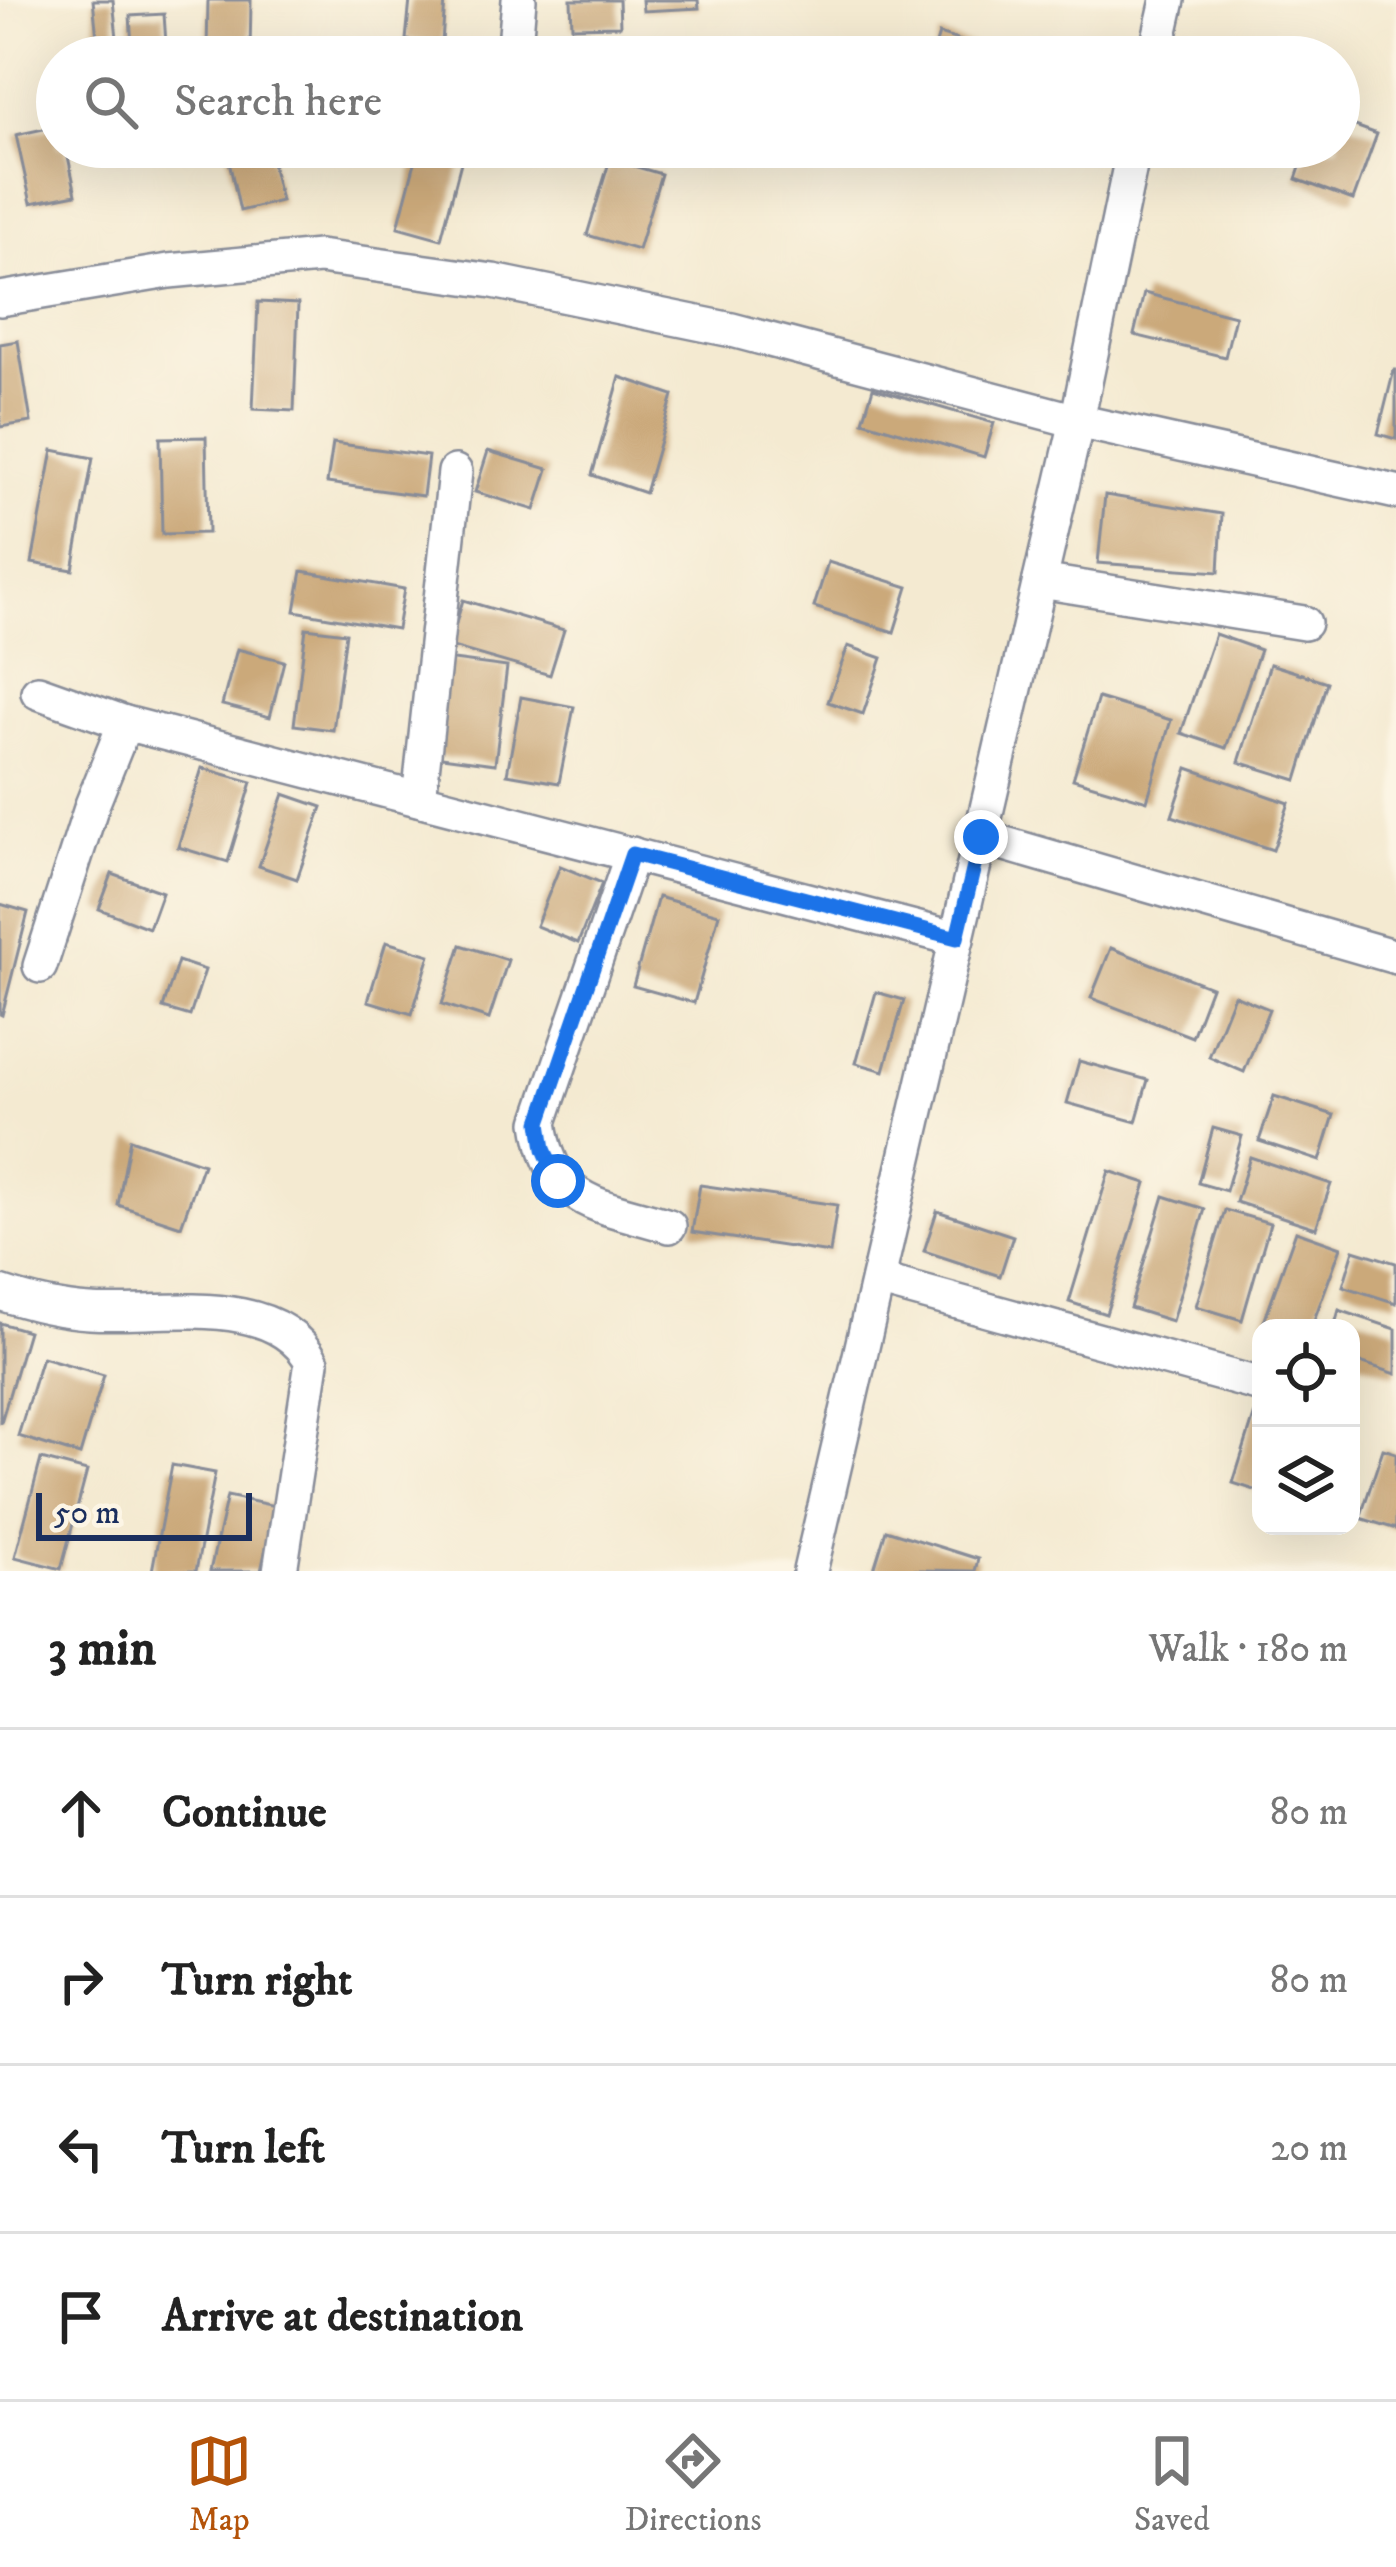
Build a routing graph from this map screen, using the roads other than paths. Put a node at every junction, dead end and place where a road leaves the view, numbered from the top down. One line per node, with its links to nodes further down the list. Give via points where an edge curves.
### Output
1 (519, 0): 3 (street)
2 (1168, 0): 4 (street)
3 (516, 36)
4 (1160, 36)
5 (1130, 168): 7 (street)
6 (0, 299): 7 (street, via 320,257 493,281 732,330)
7 (1077, 421): 9 (street); 10 (street)
8 (455, 472): 14 (street)
9 (1396, 492)
10 (1040, 581): 11 (street); 15 (street)
11 (1304, 623)
12 (38, 692): 13 (street)
13 (125, 723): 14 (street); 19 (street)
14 (419, 799): 16 (street)
15 (981, 837): 17 (street); 18 (street)
16 (632, 854): 17 (street); 20 (street, via 540,1122 558,1181 581,1198)
17 (957, 938): 21 (street)
18 (1396, 957)
19 (40, 966)
20 (669, 1226)
21 (878, 1280): 23 (street); 25 (street)
22 (0, 1293): 24 (street, via 96,1313 187,1309 257,1321 301,1340 312,1362)
23 (1252, 1383)
24 (280, 1571)
25 (810, 1571)

